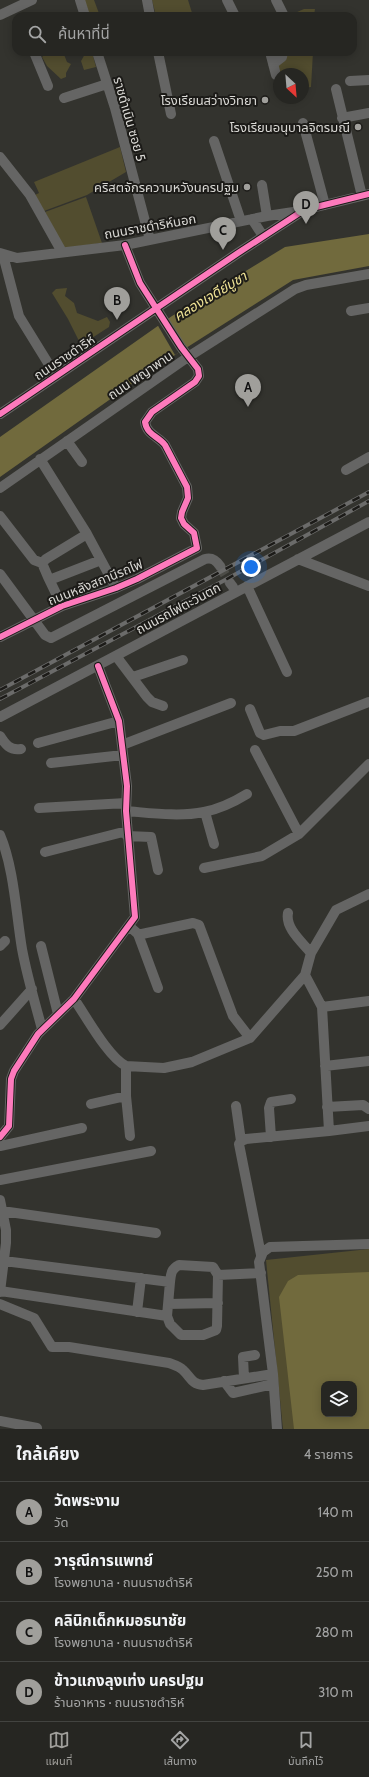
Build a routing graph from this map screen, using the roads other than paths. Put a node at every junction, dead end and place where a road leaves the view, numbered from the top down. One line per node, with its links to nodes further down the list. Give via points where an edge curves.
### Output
1 (32, 0): 6 (street)
2 (80, 0): 7 (street)
3 (147, 0): 8 (street)
4 (228, 0): 9 (street)
5 (276, 0): 10 (street)
6 (17, 12)
7 (84, 12)
8 (149, 12)
9 (233, 12)
10 (280, 12)
11 (12, 13): 12 (street)
12 (0, 15)
13 (36, 56): 23 (street)
14 (98, 56): 22 (street, ราชดำเนิน ซอย 5)
15 (159, 56): 27 (street)
16 (271, 56): 18 (street)
17 (282, 56): 18 (street)
18 (273, 64): 19 (street)
19 (274, 68)
20 (369, 80): 21 (street)
21 (350, 81)
22 (107, 84): 25 (street); 40 (street, ราชดำเนิน ซอย 5)
23 (48, 86)
24 (336, 89): 28 (street)
25 (64, 98)
26 (369, 113): 28 (street)
27 (170, 114)
28 (342, 118): 33 (street)
29 (303, 123): 34 (street)
30 (214, 141): 38 (street)
31 (0, 157): 42 (street, via 30,195)
32 (262, 185): 36 (street)
33 (365, 195): 34 (street, ถนนราชดำริห์)
34 (325, 205): 35 (street, ถนนราชดำริห์)
35 (304, 210): 36 (street, ถนนราชดำริห์นอก); 39 (street, ถนนราชดำริห์)
36 (267, 216): 37 (street, ถนนราชดำริห์นอก)
37 (252, 219): 38 (street, ถนนราชดำริห์นอก); 39 (street)
38 (241, 221): 40 (street, ถนนราชดำริห์นอก)
39 (263, 236): 45 (street, ถนนราชดำริห์)
40 (150, 240): 41 (street, ถนนราชดำริห์นอก)
41 (125, 245): 42 (street, ถนนราชดำริห์นอก); 45 (street, via 140,282)
42 (62, 252): 43 (street, ถนนราชดำริห์นอก, via 17,258)
43 (1, 254): 49 (street, via 19,316)
44 (369, 274): 48 (street, ถนน พญาพาน, via 295,289)
45 (156, 308): 48 (street); 49 (street, ถนนราชดำริห์)
46 (369, 308): 47 (street)
47 (351, 311)
48 (188, 357): 51 (street, ถนน พญาพาน); 69 (street, ถนนหลังสถานีรถไฟ, via 198,369 199,376 195,382 152,412 145,422 148,432 165,445 187,487 188,498 181,518 194,534 197,548)
49 (56, 376): 50 (street, ถนนราชดำริห์)
50 (0, 414)
51 (67, 441): 53 (street, ถนน พญาพาน); 54 (street)
52 (369, 458): 55 (street)
53 (40, 459): 56 (street, ถนน พญาพาน); 60 (street)
54 (82, 462)
55 (346, 470)
56 (0, 488)
57 (369, 515): 82 (street, via 232,585)
58 (0, 516): 63 (street, via 34,560)
59 (369, 522): 61 (street, ถนนรถไฟตะวันตก)
60 (87, 534): 62 (street); 63 (street)
61 (298, 559): 67 (street, ถนนรถไฟตะวันตก); 68 (street)
62 (101, 560): 66 (street, via 52,579); 69 (street)
63 (42, 563): 66 (street)
64 (220, 566): 71 (street, via 214,559 205,559 56,637 45,635)
65 (1, 578): 71 (street)
66 (48, 578): 70 (street)
67 (247, 586): 73 (street, ถนนรถไฟตะวันตก); 76 (street)
68 (369, 586)
69 (116, 588): 70 (street, ถนนหลังสถานีรถไฟ)
70 (62, 606): 71 (street, ถนนหลังสถานีรถไฟ)
71 (34, 619): 72 (street, ถนนหลังสถานีรถไฟ)
72 (0, 637)
73 (116, 656): 75 (street, ถนนรถไฟตะวันตก); 77 (street)
74 (183, 660): 77 (street)
75 (98, 666): 83 (street, ถนนรถไฟตะวันตก); 84 (street)
76 (288, 672)
77 (133, 677): 80 (street, via 146,697)
78 (231, 702): 88 (street)
79 (369, 702): 81 (street, via 294,730 264,735 260,733)
80 (163, 706)
81 (250, 709)
82 (0, 710)
83 (0, 717)
84 (118, 721): 86 (street); 88 (street)
85 (0, 736): 87 (street, via 9,747)
86 (38, 743)
87 (21, 749)
88 (122, 750): 90 (street); 93 (street, via 127,786)
89 (255, 750): 97 (street)
90 (52, 763)
91 (369, 764): 97 (street)
92 (247, 794): 95 (street)
93 (126, 807): 94 (street); 95 (street, via 189,814); 96 (street)
94 (39, 808)
95 (205, 812): 99 (street)
96 (127, 834): 100 (street); 102 (street, via 151,837); 105 (street, via 136,914)
97 (299, 834): 101 (street, via 262,856)
98 (0, 835): 111 (street, via 9,863 22,951)
99 (214, 844)
100 (44, 852)
101 (204, 868)
102 (158, 870)
103 (369, 894): 108 (street, via 336,910)
104 (288, 913): 108 (street, via 288,923)
105 (129, 926): 106 (street); 112 (street)
106 (138, 934): 110 (street); 118 (street, via 193,923 199,925 232,1013)
107 (41, 946): 115 (street)
108 (311, 953): 109 (street)
109 (305, 975): 114 (street); 118 (street)
110 (158, 988)
111 (32, 989): 116 (street); 117 (street)
112 (74, 998): 115 (street); 120 (street, via 111,1053)
113 (369, 1001): 114 (street)
114 (322, 1007): 121 (street)
115 (58, 1014): 117 (street)
116 (0, 1024)
117 (42, 1029): 132 (street, via 14,1071 11,1079 9,1126)
118 (250, 1038): 120 (street, via 192,1062 164,1068)
119 (369, 1061): 121 (street)
120 (126, 1066): 122 (street)
121 (325, 1066): 126 (street)
122 (126, 1096): 124 (street); 131 (street)
123 (291, 1099): 133 (street, via 271,1102)
124 (91, 1104)
125 (236, 1106): 134 (street)
126 (327, 1107): 127 (street, via 363,1105); 130 (street)
127 (369, 1109)
128 (369, 1126): 130 (street)
129 (82, 1128): 135 (street)
130 (329, 1130): 133 (street)
131 (130, 1136)
132 (0, 1137)
133 (271, 1137): 134 (street)
134 (241, 1141): 143 (street, via 241,1157)
135 (0, 1146)
136 (151, 1151): 137 (street)
137 (0, 1180)
138 (0, 1200): 139 (street)
139 (2, 1211): 140 (street); 141 (street)
140 (156, 1233)
141 (3, 1244): 144 (street)
142 (369, 1244): 143 (street, via 270,1247)
143 (261, 1255): 145 (street)
144 (4, 1261): 147 (street); 149 (street)
145 (261, 1273): 146 (street); 157 (street)
146 (218, 1275): 148 (street, via 214,1267 179,1265 171,1272); 150 (street)
147 (141, 1278): 148 (street); 153 (street)
148 (170, 1282): 152 (street)
149 (0, 1292): 153 (street)
150 (218, 1303): 152 (street); 154 (street, via 216,1330 208,1334 181,1335 170,1324)
151 (0, 1304): 158 (street, via 34,1318 52,1347 69,1347 169,1363 183,1370 190,1380 197,1384)
152 (168, 1304): 154 (street)
153 (137, 1312): 154 (street)
154 (167, 1316)
155 (255, 1355): 156 (street, via 243,1357)
156 (244, 1378): 157 (street); 158 (street)
157 (273, 1379): 158 (street, via 233,1393); 161 (street)
158 (224, 1380)
159 (0, 1420): 160 (street)
160 (37, 1428)
161 (277, 1429)

